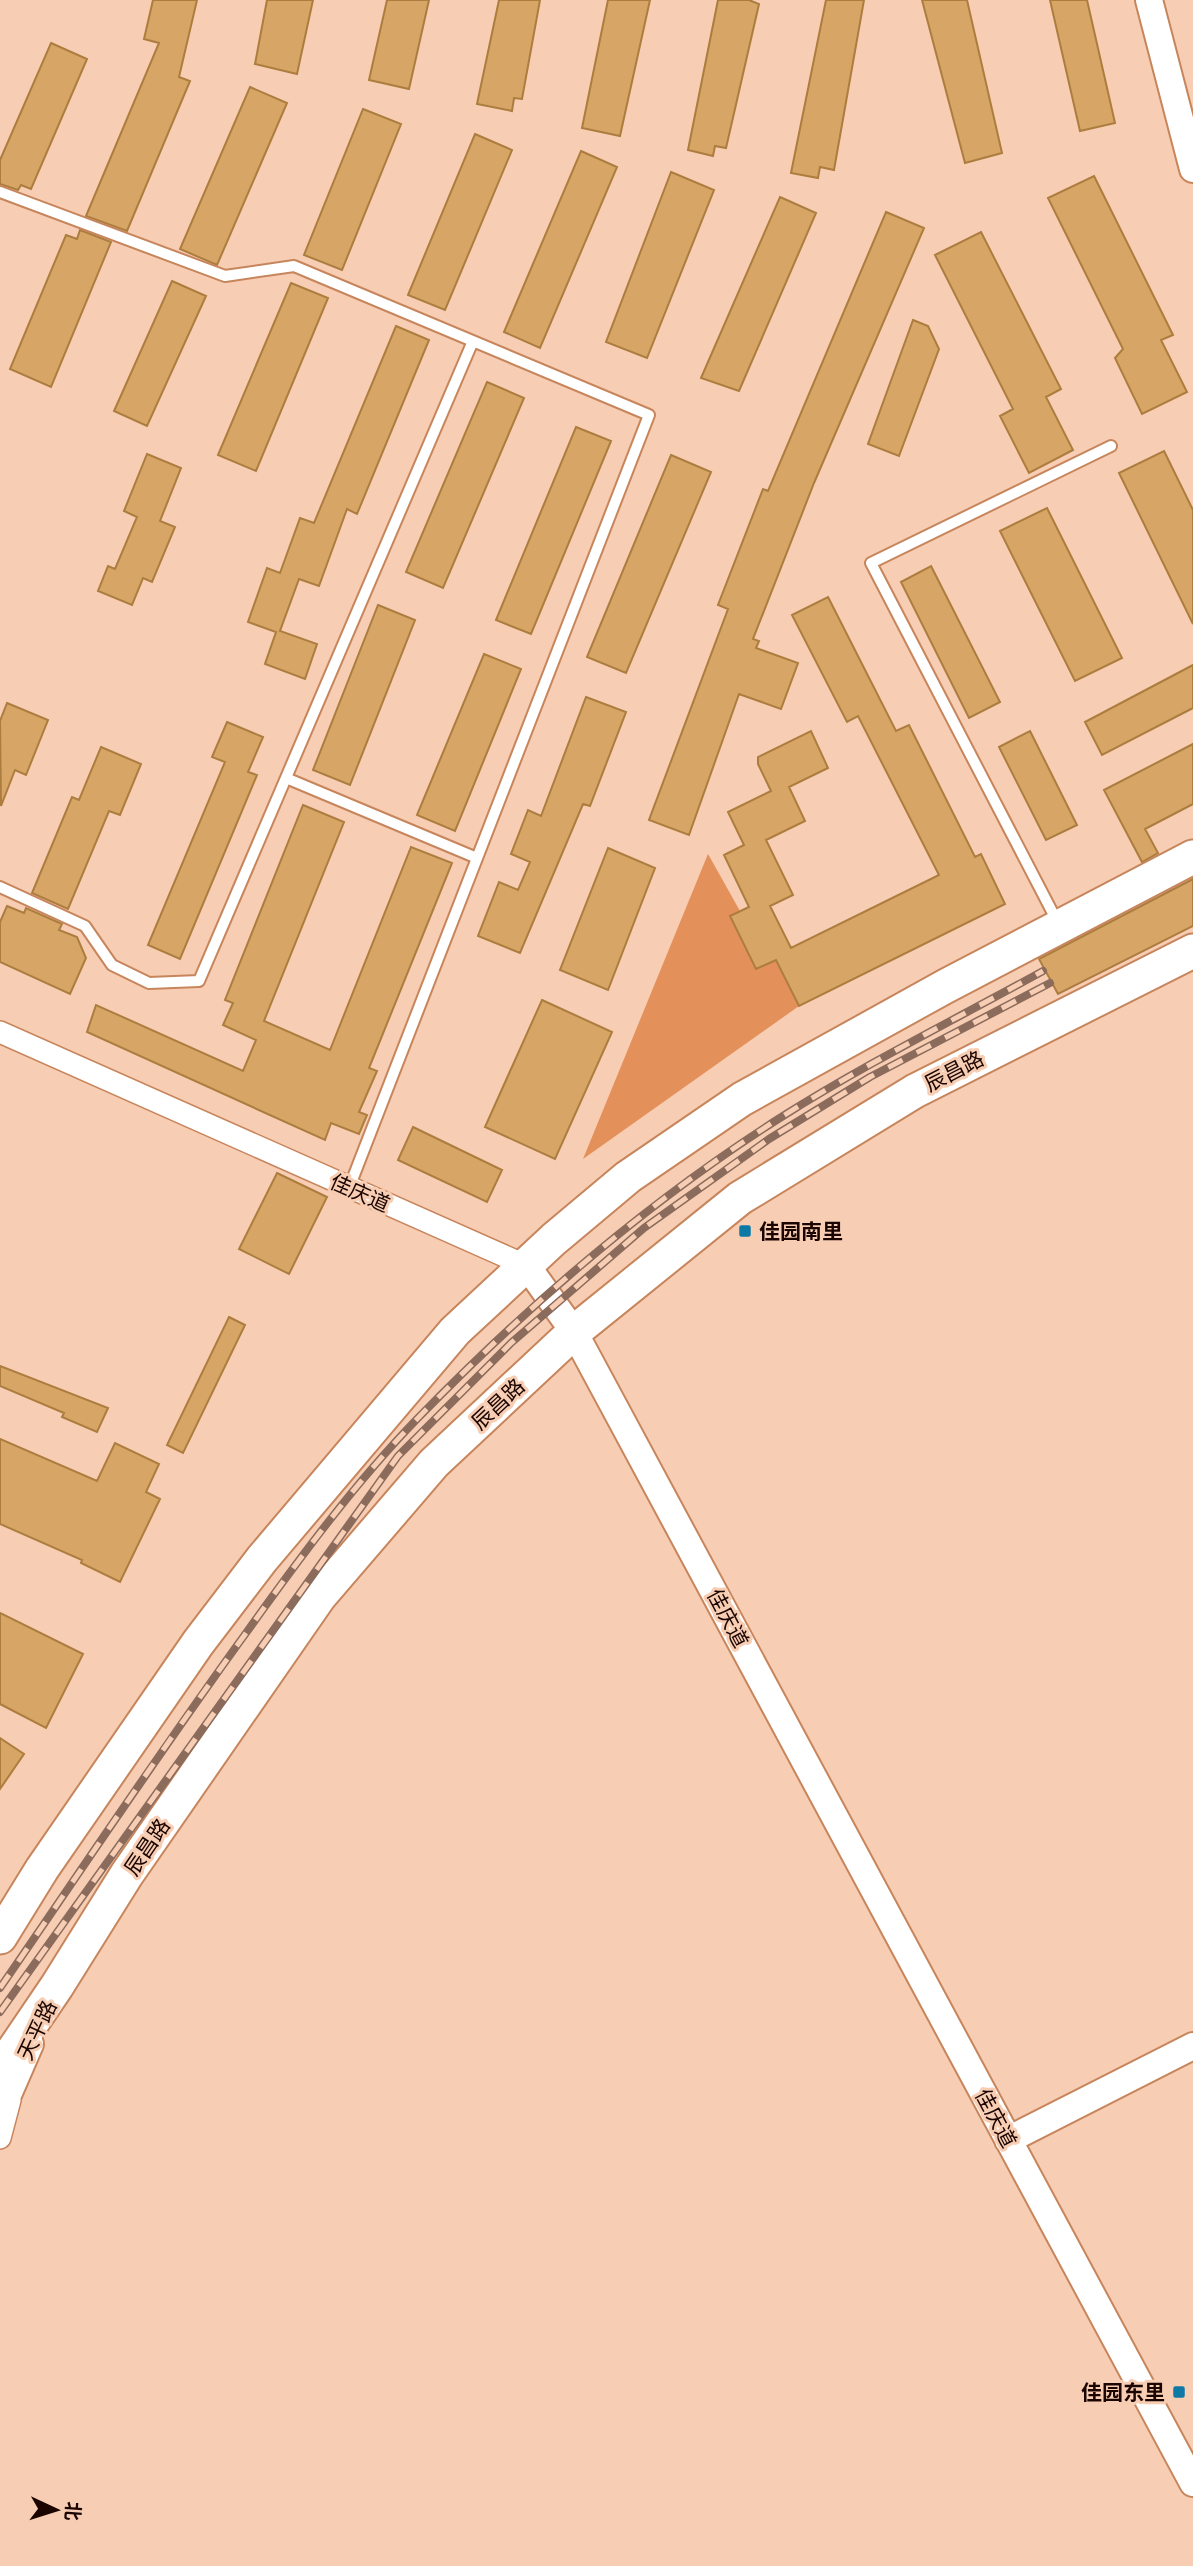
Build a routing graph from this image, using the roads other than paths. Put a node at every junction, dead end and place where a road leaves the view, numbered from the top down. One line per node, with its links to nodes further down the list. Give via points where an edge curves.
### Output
1 (1149, 0): 2 (street)
2 (1193, 169)
3 (0, 192): 4 (lane, via 225,276 294,266)
4 (473, 341): 6 (lane); 8 (lane, via 649,415)
5 (1111, 446): 10 (lane, via 871,563)
6 (286, 778): 8 (lane); 9 (lane, via 199,981 149,983 112,965 85,926)
7 (1193, 857): 10 (main road)
8 (477, 858): 13 (lane)
9 (0, 887)
10 (1059, 927): 14 (main road, via 742,1099 628,1177)
11 (1193, 951): 15 (main road, 辰昌路, via 915,1091 834,1139 740,1198)
12 (0, 1032): 13 (street, 佳庆道)
13 (349, 1188): 14 (street, 佳庆道)
14 (527, 1266): 15 (street, 佳庆道); 16 (main road, via 455,1331 262,1559 198,1643)
15 (574, 1332): 20 (main road, 辰昌路, via 434,1463 319,1597 127,1874); 23 (street, 佳庆道)
16 (42, 1869): 17 (street); 18 (main road)
17 (0, 1916)
18 (0, 1937)
19 (1193, 2046): 23 (street)
20 (9, 2070): 21 (street, 天平路); 22 (street)
21 (0, 2113)
22 (0, 2138)
23 (1008, 2140): 24 (street, 佳庆道)
24 (1193, 2483)

